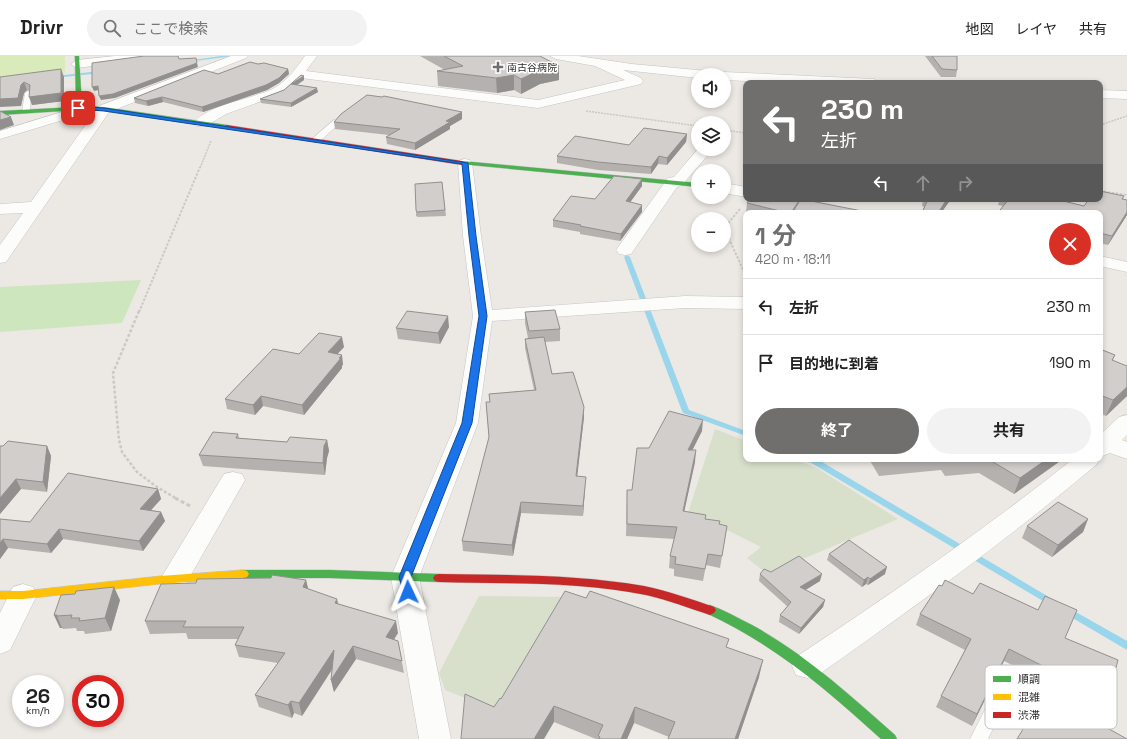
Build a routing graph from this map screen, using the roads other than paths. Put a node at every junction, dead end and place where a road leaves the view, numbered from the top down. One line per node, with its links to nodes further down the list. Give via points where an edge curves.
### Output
1 (146, 56): 5 (street)
2 (242, 56): 15 (street)
3 (311, 56): 8 (street)
4 (556, 56): 6 (street)
5 (77, 60): 14 (street)
6 (600, 64): 7 (street); 8 (street, via 637,81 538,104)
7 (691, 73)
8 (298, 74): 19 (street, via 280,90 220,111)
9 (731, 76): 10 (street)
10 (810, 80)
11 (28, 93): 16 (lane)
12 (1103, 94): 13 (street)
13 (1127, 95)
14 (83, 108): 15 (street); 16 (street); 20 (street)
15 (104, 109): 19 (street); 28 (street)
16 (26, 111): 17 (street)
17 (0, 113)
18 (337, 122): 21 (lane)
19 (202, 123): 21 (street)
20 (0, 135)
21 (316, 140): 23 (street)
22 (699, 156): 24 (street)
23 (465, 163): 24 (street); 35 (street)
24 (675, 182): 25 (street); 30 (street)
25 (691, 184)
26 (731, 192): 27 (street)
27 (743, 198)
28 (35, 207): 29 (street); 31 (street)
29 (0, 209)
30 (625, 250)
31 (0, 258)
32 (1103, 263): 33 (street)
33 (1127, 267)
34 (743, 303): 35 (street, via 685,302)
35 (483, 316): 40 (street, via 467,423)
36 (1127, 422): 37 (street)
37 (1104, 448)
38 (1086, 462): 44 (street, via 899,604)
39 (233, 480): 41 (street)
40 (405, 577): 41 (street, via 244,574); 44 (street, via 562,582 654,592 695,604 738,623 768,639); 46 (street)
41 (174, 580): 42 (street)
42 (11, 595): 43 (street)
43 (0, 642)
44 (807, 666): 47 (street)
45 (985, 727): 48 (lane)
46 (435, 739)
47 (890, 739)
48 (979, 739)

